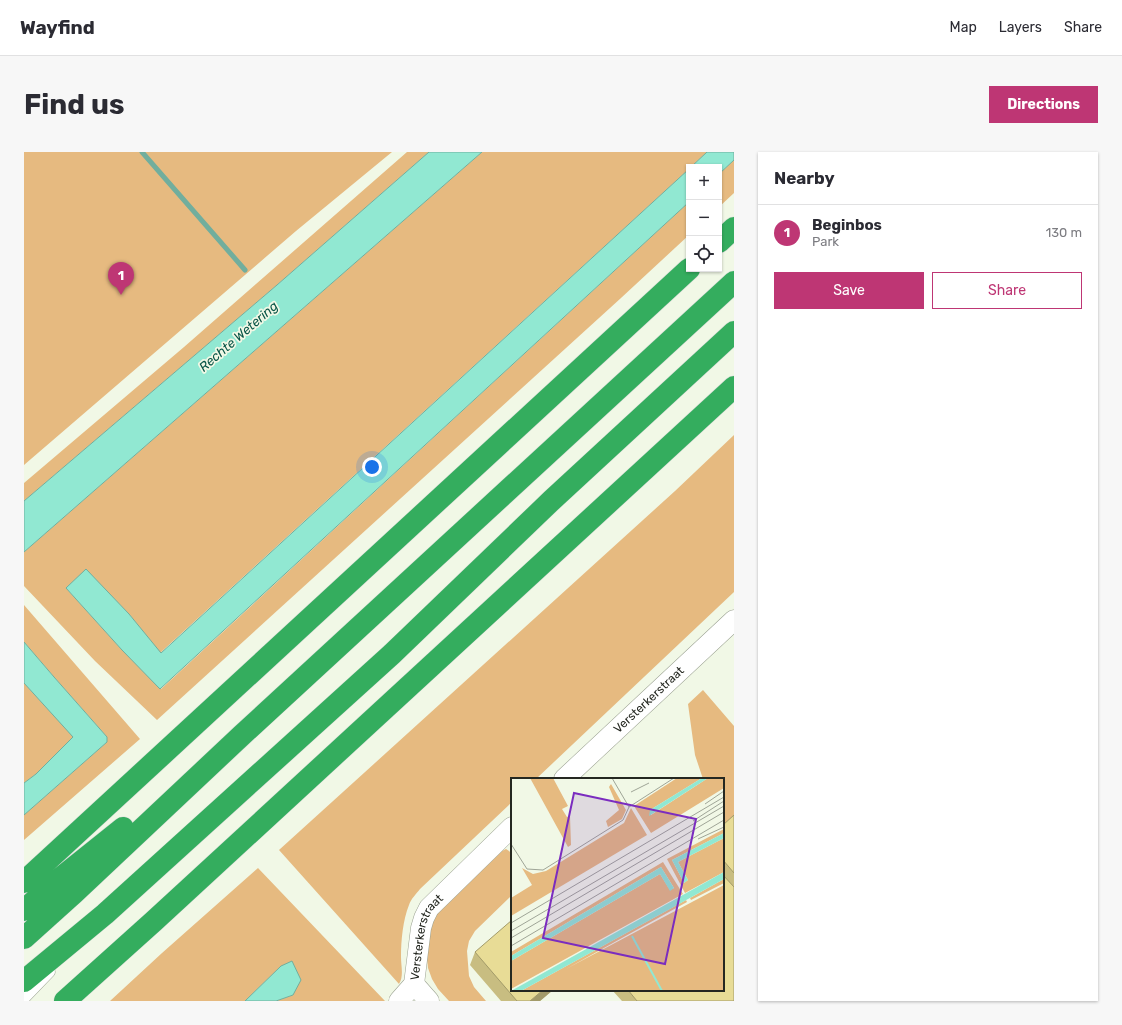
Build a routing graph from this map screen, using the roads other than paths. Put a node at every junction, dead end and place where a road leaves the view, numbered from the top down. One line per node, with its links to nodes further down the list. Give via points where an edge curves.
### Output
1 (734, 228): 2 (highway)
2 (722, 239)
3 (686, 272): 11 (highway)
4 (734, 282): 8 (highway)
5 (734, 332): 15 (highway, via 552,500 392,654)
6 (734, 387): 16 (highway)
7 (734, 620): 9 (street, Versterkerstraat)
8 (192, 778): 14 (highway, via 63,876); 17 (highway)
9 (565, 778)
10 (511, 828): 19 (street, Versterkerstraat, via 429,908 422,928)
11 (72, 838): 12 (highway); 13 (highway)
12 (24, 868)
13 (24, 882)
14 (24, 910)
15 (105, 914): 18 (highway); 20 (lane)
16 (154, 921): 21 (highway); 22 (highway)
17 (24, 938)
18 (24, 981)
19 (414, 984): 23 (street, Versterkerstraat); 24 (street)
20 (24, 999)
21 (65, 1001)
22 (85, 1001)
23 (399, 1001)
24 (429, 1001)

